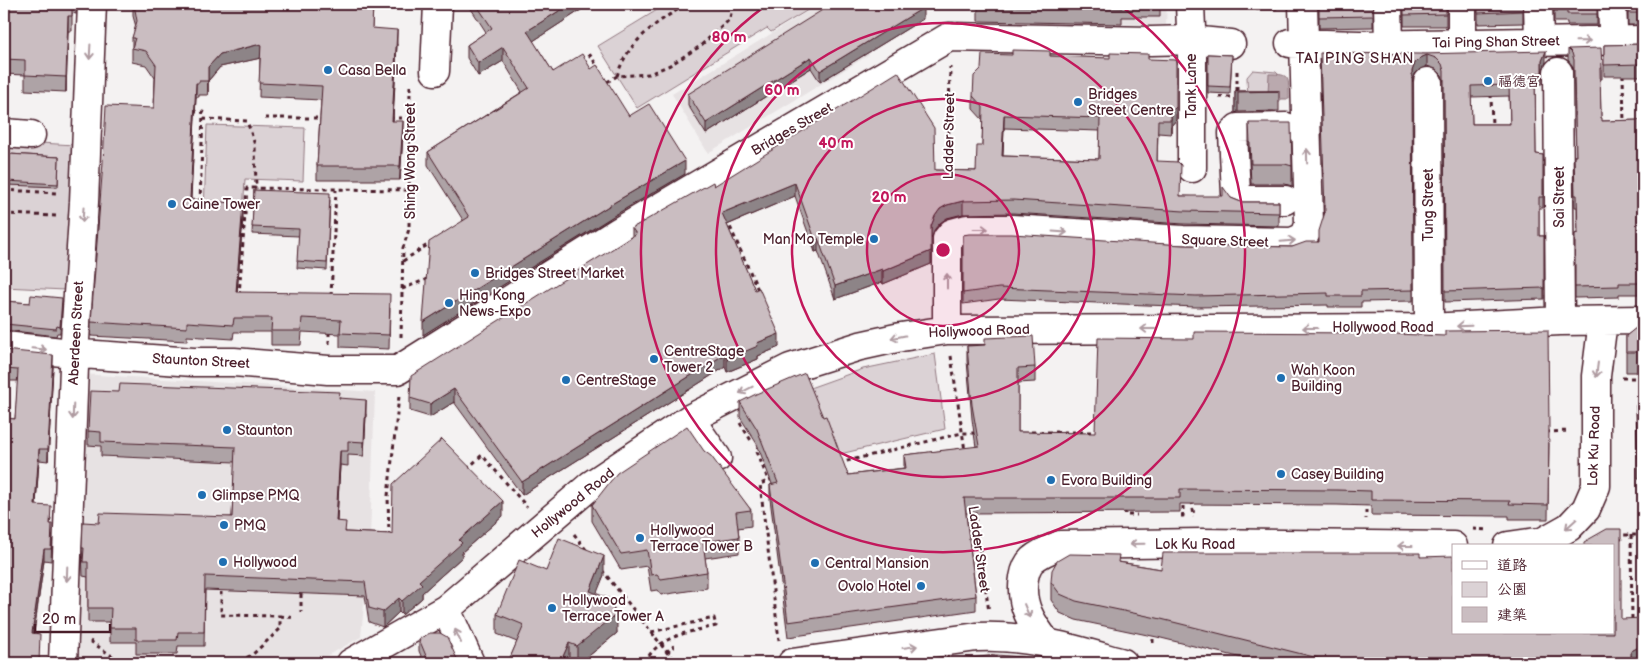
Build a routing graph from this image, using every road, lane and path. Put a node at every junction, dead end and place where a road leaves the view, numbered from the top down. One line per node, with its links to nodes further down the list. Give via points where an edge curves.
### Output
1 (92, 4): 67 (street, Aberdeen Street, one-way to 67)
2 (438, 4): 19 (street)
3 (688, 4): 21 (path, via 636,42 625,55)
4 (734, 4): 21 (path, via 727,22 700,47 649,74)
5 (1190, 4): 9 (street, Tank Lane)
6 (1303, 4): 12 (street, Square Street)
7 (1388, 4): 13 (street)
8 (1538, 4): 11 (street)
9 (1190, 40): 14 (street, Bridges Street); 39 (street, Tank Lane); 71 (street, Bridges Street, via 948,37 626,227 559,283)
10 (1643, 40): 11 (street, Tai Ping Shan Street, one-way to 10)
11 (1539, 41): 13 (street, Tai Ping Shan Street)
12 (1297, 43): 13 (street, Tai Ping Shan Street); 34 (street, Square Street)
13 (1389, 44)
14 (1234, 54): 27 (path, via 1237,97)
15 (950, 63): 40 (path, Ladder Street)
16 (574, 66): 17 (path, via 590,56)
17 (599, 69)
18 (1558, 72): 60 (street, Sai Street)
19 (423, 75): 32 (path, Shing Wong Street)
20 (603, 76): 23 (path)
21 (617, 76): 23 (path)
22 (1623, 79): 37 (path)
23 (607, 82): 25 (path)
24 (1428, 82): 63 (street, Tung Street)
25 (612, 90)
26 (1491, 92): 35 (path)
27 (1229, 97)
28 (184, 112): 33 (path, via 203,112)
29 (265, 118): 30 (path)
30 (332, 118)
31 (381, 118): 32 (path)
32 (410, 118): 44 (path, Shing Wong Street)
33 (203, 119): 41 (path, via 247,120 255,145); 47 (path)
34 (1307, 127): 46 (street, via 1238,128 1233,133 1236,194 1242,200); 64 (street, Square Street, one-way to 34, via 947,239 952,233 967,229 1183,240 1292,242 1302,239 1309,224)
35 (1492, 131)
36 (4, 133): 38 (street)
37 (1624, 133)
38 (31, 135)
39 (1192, 168)
40 (948, 180)
41 (256, 189): 43 (path); 55 (path, via 247,188)
42 (4, 190): 45 (path)
43 (336, 190): 44 (path); 57 (path)
44 (410, 190): 52 (path, Shing Wong Street, via 410,229 403,248)
45 (54, 192)
46 (1285, 200)
47 (199, 206)
48 (4, 214): 49 (path)
49 (64, 216)
50 (720, 220): 56 (path, via 726,217)
51 (433, 242): 52 (path)
52 (403, 261): 54 (path, Shing Wong Street)
53 (428, 279): 54 (path)
54 (402, 289): 58 (path, Shing Wong Street)
55 (239, 295)
56 (761, 298)
57 (331, 304)
58 (402, 317)
59 (1643, 320): 61 (street, Hollywood Road)
60 (1560, 321): 61 (street, Hollywood Road); 63 (street, Hollywood Road, one-way to 63)
61 (1604, 321): 111 (street, Lok Ku Road, one-way to 111, via 1596,376 1596,486 1586,509 1569,527 1544,541)
62 (330, 323): 65 (path)
63 (1429, 328): 64 (street, Hollywood Road, one-way to 64)
64 (947, 330): 72 (street, Hollywood Road, one-way to 72, via 860,346 790,368)
65 (329, 342)
66 (4, 346): 67 (street, Staunton Street, one-way to 67)
67 (75, 353): 71 (street, Staunton Street, via 234,362); 132 (street, Aberdeen Street, one-way to 132)
68 (952, 364): 78 (path)
69 (1619, 378): 70 (path)
70 (1643, 378)
71 (399, 380): 92 (path)
72 (691, 418): 83 (street); 117 (street, Hollywood Road, via 591,485)
73 (737, 418): 80 (path)
74 (1571, 431): 77 (path)
75 (1029, 432): 76 (path)
76 (1106, 432)
77 (1541, 432)
78 (962, 433): 79 (path); 82 (path); 84 (path)
79 (982, 433)
80 (752, 442)
81 (764, 445): 89 (path, via 756,449)
82 (966, 455)
83 (717, 458)
84 (842, 462): 85 (path); 86 (path)
85 (832, 464)
86 (843, 471)
87 (460, 475): 97 (path, via 482,455)
88 (777, 478): 89 (path)
89 (768, 480): 130 (path, via 760,484)
90 (394, 490): 92 (path)
91 (1189, 492): 102 (path, via 1183,505 1183,516)
92 (388, 496): 105 (path, via 389,540)
93 (1191, 499): 100 (path)
94 (1366, 500): 103 (path)
95 (973, 504): 98 (path, Ladder Street)
96 (1125, 506): 101 (path, via 1125,515)
97 (530, 510)
98 (974, 510): 99 (path); 106 (path, Ladder Street)
99 (965, 511)
100 (1192, 512)
101 (1145, 515)
102 (1174, 516)
103 (1366, 528)
104 (570, 530): 113 (path)
105 (396, 533)
106 (977, 533): 109 (path); 119 (path, Ladder Street)
107 (1631, 535): 108 (path); 112 (path, via 1624,535); 122 (path)
108 (1643, 535)
109 (958, 536)
110 (1462, 538): 111 (path); 127 (street, Lok Ku Road, one-way to 127, via 1060,545 1031,561 1023,583 1027,612)
111 (1503, 538)
112 (1616, 543)
113 (589, 554)
114 (601, 569): 123 (path)
115 (222, 592): 120 (path, via 221,615)
116 (301, 594): 118 (path)
117 (446, 610): 135 (street, Hollywood Road); 136 (street, one-way to 117)
118 (301, 612)
119 (989, 615)
120 (280, 616): 121 (path); 134 (path, via 280,629 252,655 237,662)
121 (295, 618)
122 (1633, 627)
123 (651, 632): 126 (path, via 714,618 716,626 688,632); 129 (path, bridge)
124 (1154, 633): 128 (path)
125 (84, 641): 133 (path, via 91,642 114,658)
126 (661, 643): 129 (path, bridge); 137 (path)
127 (1047, 643): 130 (street, one-way to 127, via 995,636); 141 (street)
128 (1153, 643)
129 (667, 651): 140 (path, bridge); 140 (path, bridge, via 674,646 668,650)
130 (786, 653)
131 (684, 657): 140 (path, bridge)
132 (63, 663)
133 (141, 663)
134 (200, 663)
135 (351, 663)
136 (470, 663)
137 (645, 663)
138 (653, 663): 139 (path, via 655,658)
139 (662, 663)
140 (677, 663)
141 (1123, 663)

